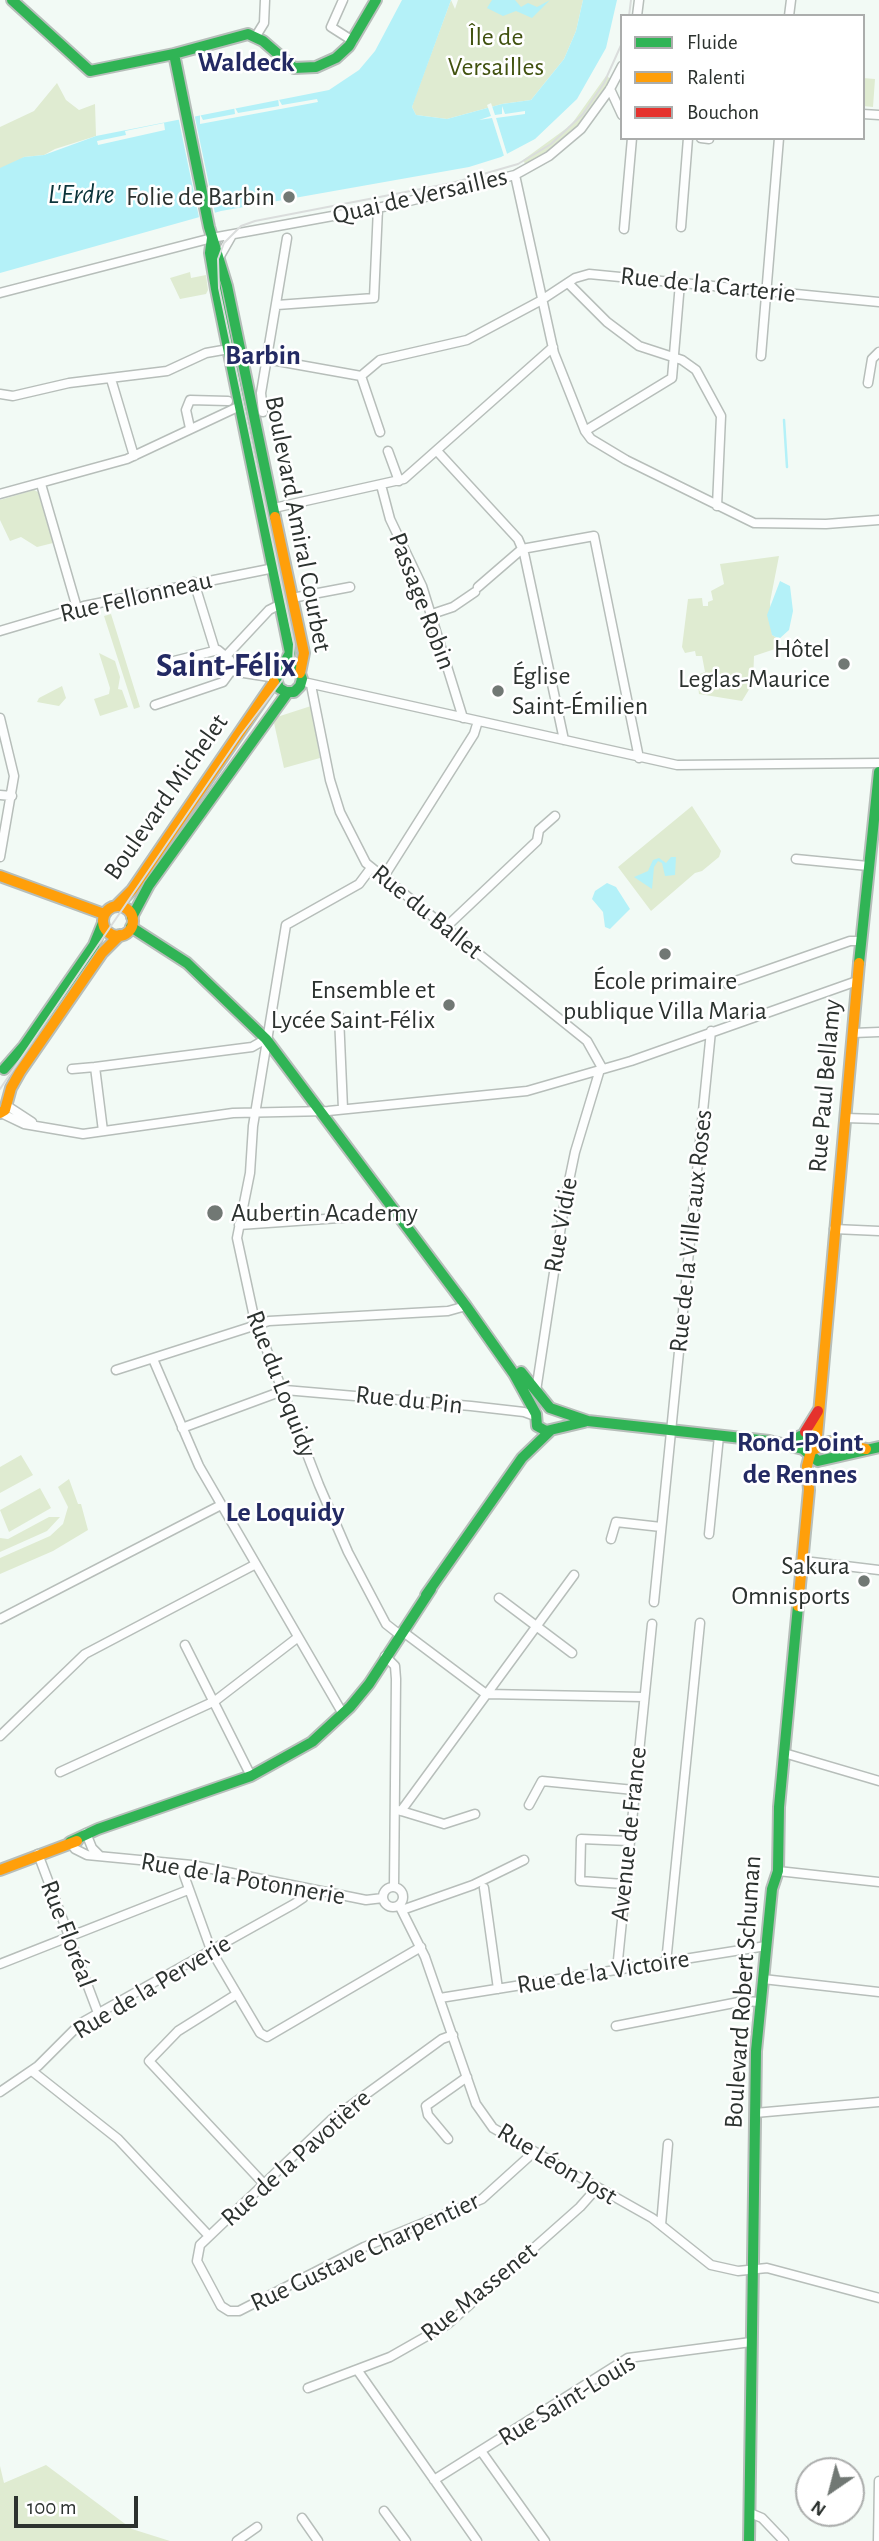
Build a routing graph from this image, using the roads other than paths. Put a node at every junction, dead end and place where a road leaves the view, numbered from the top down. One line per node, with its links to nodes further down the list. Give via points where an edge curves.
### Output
1 (12, 0): 7 (main road, via 88,70)
2 (265, 0): 5 (street, via 264,23)
3 (343, 0): 6 (street, via 331,27)
4 (376, 0): 6 (main road)
5 (256, 36): 6 (main road, via 300,69 336,58); 7 (main road, via 244,34)
6 (353, 41)
7 (174, 54): 19 (main road)
8 (620, 70): 9 (street, Quai de Versailles)
9 (610, 89): 10 (street); 11 (street); 15 (street, Quai de Versailles, via 575,135)
10 (620, 93)
11 (620, 111)
12 (632, 140): 18 (street)
13 (688, 140): 17 (street)
14 (779, 140): 25 (street)
15 (515, 176): 16 (street, Quai de Versailles); 27 (street)
16 (378, 208): 20 (street, Quai de Versailles); 29 (street, via 374,298)
17 (681, 228)
18 (624, 229)
19 (210, 233): 20 (street, Quai de Versailles); 22 (main road, Boulevard Amiral Courbet); 26 (street, Quai de Versailles); 42 (main road, Boulevard Amiral Courbet, via 214,277)
20 (232, 235): 22 (street)
21 (287, 238): 29 (street)
22 (220, 256): 55 (main road, Boulevard Amiral Courbet)
23 (568, 283): 24 (street, Rue de la Carterie, via 589,274); 27 (street, Rue de la Carterie); 35 (street, via 639,346)
24 (680, 283): 25 (street, Rue de la Carterie); 35 (street)
25 (767, 292): 28 (street, Rue de la Carterie); 34 (street)
26 (0, 293)
27 (544, 299): 30 (street); 37 (street, Rue de la Carterie, via 463,341 380,360)
28 (879, 302)
29 (277, 305): 36 (street)
30 (553, 347): 45 (street); 48 (street)
31 (223, 350): 38 (street, via 167,371)
32 (879, 352): 39 (street, via 872,359)
33 (249, 356): 36 (street)
34 (761, 356)
35 (674, 358): 45 (street, via 667,382); 54 (street, via 696,370 721,416)
36 (268, 360): 37 (street); 43 (street, via 259,394)
37 (361, 376): 46 (street)
38 (111, 379): 40 (street, via 13,396); 49 (street)
39 (868, 383)
40 (0, 394)
41 (228, 401): 44 (street, via 190,400 186,410)
42 (240, 405): 44 (street); 58 (main road, Boulevard Amiral Courbet)
43 (263, 412)
44 (190, 428): 49 (street)
45 (585, 431): 54 (street, via 607,449)
46 (380, 432)
47 (388, 451): 50 (street)
48 (438, 451): 50 (street); 57 (street)
49 (134, 456): 51 (street)
50 (399, 481): 52 (street)
51 (41, 484): 53 (street); 63 (street)
52 (381, 485): 55 (street); 64 (street, Passage Robin, via 390,519)
53 (0, 494)
54 (717, 506): 56 (street, via 759,524)
55 (274, 508): 61 (main road, Boulevard Amiral Courbet)
56 (879, 520)
57 (522, 548): 64 (street, via 477,590 453,607); 78 (street); 79 (street, via 591,535 596,541)
58 (274, 568): 59 (street, Rue Fellonneau); 62 (main road, Boulevard Amiral Courbet)
59 (194, 582): 63 (street, Rue Fellonneau); 66 (street)
60 (350, 587): 61 (street)
61 (292, 598): 72 (main road, Boulevard Amiral Courbet)
62 (281, 604): 67 (street, via 269,610); 69 (main road, Boulevard Amiral Courbet, via 290,653)
63 (77, 608): 65 (street, Rue Fellonneau)
64 (432, 614): 76 (street, Passage Robin)
65 (0, 631)
66 (215, 650): 67 (street); 68 (street)
67 (227, 655): 70 (street)
68 (166, 663)
69 (284, 667): 71 (main road); 72 (main road, via 293,667)
70 (231, 671): 71 (street); 74 (street, via 223,682)
71 (276, 678): 73 (main road, via 279,688); 94 (main road, Boulevard Michelet, via 132,890)
72 (305, 680): 73 (main road); 76 (street); 89 (street, Rue du Ballet, via 340,812)
73 (288, 692): 96 (main road, Boulevard Michelet, via 149,884)
74 (155, 705)
75 (0, 718): 83 (street, via 14,772)
76 (463, 718): 77 (street)
77 (478, 720): 78 (street); 91 (street, via 474,734)
78 (564, 740): 79 (street)
79 (639, 758): 80 (street, via 681,766)
80 (879, 763)
81 (879, 772): 84 (main road, Rue Paul Bellamy)
82 (0, 795): 83 (street)
83 (12, 796): 86 (street)
84 (877, 814): 88 (main road, Rue Paul Bellamy)
85 (555, 816): 97 (street, via 539,830 537,841)
86 (0, 857)
87 (796, 859): 88 (street)
88 (868, 866): 99 (main road, Rue Paul Bellamy)
89 (371, 868): 91 (street, Rue du Ballet); 106 (street, Rue du Loquidy, via 359,884 286,925)
90 (0, 876): 92 (main road); 93 (main road)
91 (383, 878): 97 (street, Rue du Ballet)
92 (0, 885): 93 (main road)
93 (45, 891): 95 (main road)
94 (116, 906): 95 (main road); 96 (main road, via 127,909)
95 (104, 919): 98 (main road, via 109,933); 108 (main road, via 94,945 24,1046)
96 (131, 922): 98 (main road); 106 (main road, via 194,969)
97 (445, 928): 110 (street, Rue du Ballet, via 587,1041)
98 (120, 935): 111 (main road, via 102,953)
99 (860, 941): 100 (main road, Rue Paul Bellamy); 101 (street)
100 (857, 981): 103 (street); 105 (main road, Rue Paul Bellamy)
101 (727, 984)
102 (340, 1016): 114 (street)
103 (711, 1031): 110 (street); 138 (street, Rue de la Ville aux Roses)
104 (879, 1032): 105 (street)
105 (853, 1033): 117 (main road, Rue Paul Bellamy)
106 (266, 1039): 107 (street, via 252,1047); 115 (main road); 116 (street, Rue du Loquidy)
107 (95, 1067): 109 (street); 119 (street)
108 (2, 1069): 111 (main road)
109 (72, 1069)
110 (601, 1070): 114 (street, via 527,1091); 127 (street, Rue Vidie, via 575,1152)
111 (14, 1081): 112 (main road); 113 (main road)
112 (0, 1083)
113 (2, 1108): 119 (street, via 35,1124 77,1133)
114 (343, 1109): 115 (street)
115 (319, 1112): 116 (street); 120 (main road)
116 (255, 1113): 119 (street); 121 (street, Rue du Loquidy, via 250,1173)
117 (845, 1118): 118 (street); 122 (main road, Rue Paul Bellamy)
118 (879, 1119)
119 (103, 1131)
120 (397, 1214): 121 (street); 124 (main road)
121 (239, 1225): 125 (street, Rue du Loquidy, via 244,1283)
122 (834, 1229): 123 (street); 132 (main road, Rue Paul Bellamy)
123 (879, 1231)
124 (466, 1306): 125 (street); 129 (main road); 134 (main road, via 514,1374)
125 (256, 1324): 126 (street); 130 (street, Rue du Loquidy)
126 (153, 1359): 128 (street); 136 (street)
127 (538, 1366): 129 (street); 131 (street, Rue Vidie)
128 (116, 1370)
129 (523, 1375): 131 (main road)
130 (282, 1390): 134 (street, Rue du Pin, via 524,1412); 136 (street); 163 (street, Rue du Loquidy, via 348,1552 386,1624)
131 (536, 1392): 133 (main road)
132 (821, 1405): 139 (main road, Rue Paul Bellamy); 141 (main road, Rue Paul Bellamy)
133 (552, 1409): 134 (main road, via 543,1408); 135 (main road); 137 (main road, via 559,1420)
134 (536, 1419): 137 (main road); 146 (main road)
135 (588, 1421): 137 (main road); 138 (main road)
136 (182, 1428): 149 (street)
137 (553, 1429): 146 (main road)
138 (671, 1431): 140 (main road); 150 (street, Rue de la Ville aux Roses)
139 (802, 1434): 141 (main road); 142 (main road); 145 (main road)
140 (719, 1436): 142 (main road); 151 (street)
141 (820, 1440): 144 (main road); 145 (main road); 147 (main road)
142 (769, 1441): 145 (main road)
143 (879, 1447): 144 (main road)
144 (866, 1449): 147 (main road)
145 (806, 1453): 147 (main road); 148 (main road, Boulevard Robert Schuman)
146 (522, 1458): 163 (main road)
147 (823, 1459): 148 (main road, Boulevard Robert Schuman)
148 (809, 1490): 153 (main road, Boulevard Robert Schuman)
149 (221, 1505): 154 (street); 159 (street)
150 (661, 1527): 152 (street, via 616,1522); 158 (street, Rue de la Ville aux Roses)
151 (709, 1534)
152 (611, 1539)
153 (804, 1561): 155 (street); 173 (main road, Boulevard Robert Schuman)
154 (256, 1564): 164 (street); 172 (street, via 85,1654)
155 (879, 1570)
156 (574, 1575): 162 (street)
157 (499, 1598): 162 (street)
158 (654, 1602)
159 (0, 1619)
160 (700, 1623): 202 (street)
161 (652, 1624): 169 (street, Avenue de France)
162 (536, 1626): 166 (street); 168 (street)
163 (401, 1633): 167 (main road); 168 (street, Rue du Loquidy)
164 (297, 1638): 170 (street); 171 (street)
165 (185, 1645): 170 (street)
166 (572, 1653)
167 (382, 1661): 171 (main road); 179 (street, via 395,1686)
168 (486, 1694): 169 (street); 179 (street)
169 (644, 1698): 177 (street, Avenue de France)
170 (215, 1702): 174 (street); 175 (street)
171 (343, 1714): 175 (main road, via 312,1742)
172 (0, 1736)
173 (784, 1753): 176 (street); 189 (main road, Boulevard Robert Schuman)
174 (60, 1772)
175 (250, 1773): 181 (main road)
176 (879, 1781)
177 (634, 1790): 178 (street, via 542,1781); 182 (street, Avenue de France)
178 (529, 1805)
179 (398, 1810): 180 (street, via 444,1824); 192 (street)
180 (475, 1814)
181 (87, 1836): 183 (main road); 185 (street, Rue de la Potonnerie, via 94,1851)
182 (629, 1841): 191 (street, Avenue de France); 191 (street, via 581,1839 580,1881)
183 (70, 1842): 184 (main road); 185 (street, Rue de la Potonnerie, via 79,1852)
184 (38, 1854): 188 (main road); 198 (street, Rue Floréal)
185 (103, 1857): 187 (street, Rue de la Potonnerie)
186 (524, 1860): 197 (street, via 473,1885)
187 (180, 1864): 193 (street, Rue de la Potonnerie); 195 (street)
188 (0, 1870)
189 (778, 1871): 190 (street); 199 (main road, Boulevard Robert Schuman)
190 (879, 1882)
191 (624, 1884): 204 (street, Avenue de France)
192 (394, 1887): 196 (street, via 385,1890); 197 (street, via 403,1895)
193 (307, 1888): 196 (street, Rue de la Potonnerie, via 366,1900); 201 (street, Rue de la Perverie, via 294,1904)
194 (484, 1888): 206 (street)
195 (188, 1890): 198 (street); 201 (street)
196 (383, 1898): 197 (street, via 390,1906)
197 (400, 1907): 200 (street, Rue Léon Jost)
198 (69, 1937): 203 (street); 211 (street, Rue Floréal)
199 (766, 1946): 202 (street, Rue de la Victoire); 205 (main road, Boulevard Robert Schuman)
200 (421, 1947): 208 (street, via 271,2037 261,2033); 209 (street, Rue Léon Jost)
201 (211, 1950): 208 (street); 211 (street, Rue de la Perverie)
202 (666, 1963): 204 (street, Rue de la Victoire)
203 (0, 1964)
204 (617, 1970): 206 (street, Rue de la Victoire)
205 (762, 1979): 207 (street); 210 (main road, Boulevard Robert Schuman)
206 (498, 1989): 209 (street, Rue de la Victoire)
207 (879, 1992)
208 (237, 1994): 222 (street, via 174,2034 149,2061)
209 (440, 1997): 213 (street, Rue Léon Jost)
210 (760, 2002): 212 (street, via 744,2001); 218 (main road, Boulevard Robert Schuman)
211 (98, 2013): 214 (street, Rue de la Perverie, via 71,2031)
212 (616, 2026)
213 (453, 2035): 215 (street, Rue Léon Jost); 222 (street, Rue de la Pavotière, via 332,2119)
214 (32, 2071): 216 (street, Rue de la Perverie); 225 (street, via 118,2139)
215 (467, 2077): 219 (street, via 426,2106); 221 (street, Rue Léon Jost, via 483,2117 500,2133)
216 (0, 2092)
217 (879, 2102): 218 (street)
218 (755, 2113): 226 (main road, Boulevard Robert Schuman)
219 (448, 2139)
220 (668, 2144): 224 (street)
221 (534, 2152): 223 (street, Rue Léon Jost); 227 (street, Rue Gustave Charpentier, via 482,2199 364,2247 239,2311 221,2306)
222 (264, 2184): 225 (street, Rue de la Pavotière)
223 (596, 2189): 224 (street, Rue Léon Jost); 230 (street, Rue Massenet, via 460,2314 419,2342)
224 (661, 2225): 226 (street, Rue Léon Jost, via 711,2265)
225 (209, 2236): 227 (street, Rue de la Pavotière, via 197,2253)
226 (752, 2269): 228 (street, Rue Léon Jost, via 767,2268); 229 (main road, Boulevard Robert Schuman)
227 (202, 2272)
228 (879, 2298)
229 (751, 2342): 232 (street, Rue Saint-Louis, via 628,2358); 236 (main road, Boulevard Robert Schuman)
230 (358, 2371): 231 (street, Rue Massenet); 233 (street)
231 (308, 2388)
232 (481, 2451): 233 (street, Rue Saint-Louis); 243 (street)
233 (434, 2480): 242 (street)
234 (879, 2481): 246 (street)
235 (384, 2511): 241 (street)
236 (750, 2513): 244 (main road, Boulevard Robert Schuman); 245 (street, via 762,2518)
237 (302, 2518): 240 (street)
238 (257, 2527): 239 (street)
239 (237, 2541)
240 (318, 2541)
241 (406, 2541)
242 (477, 2541)
243 (545, 2541)
244 (749, 2541)
245 (784, 2541)
246 (878, 2541)

